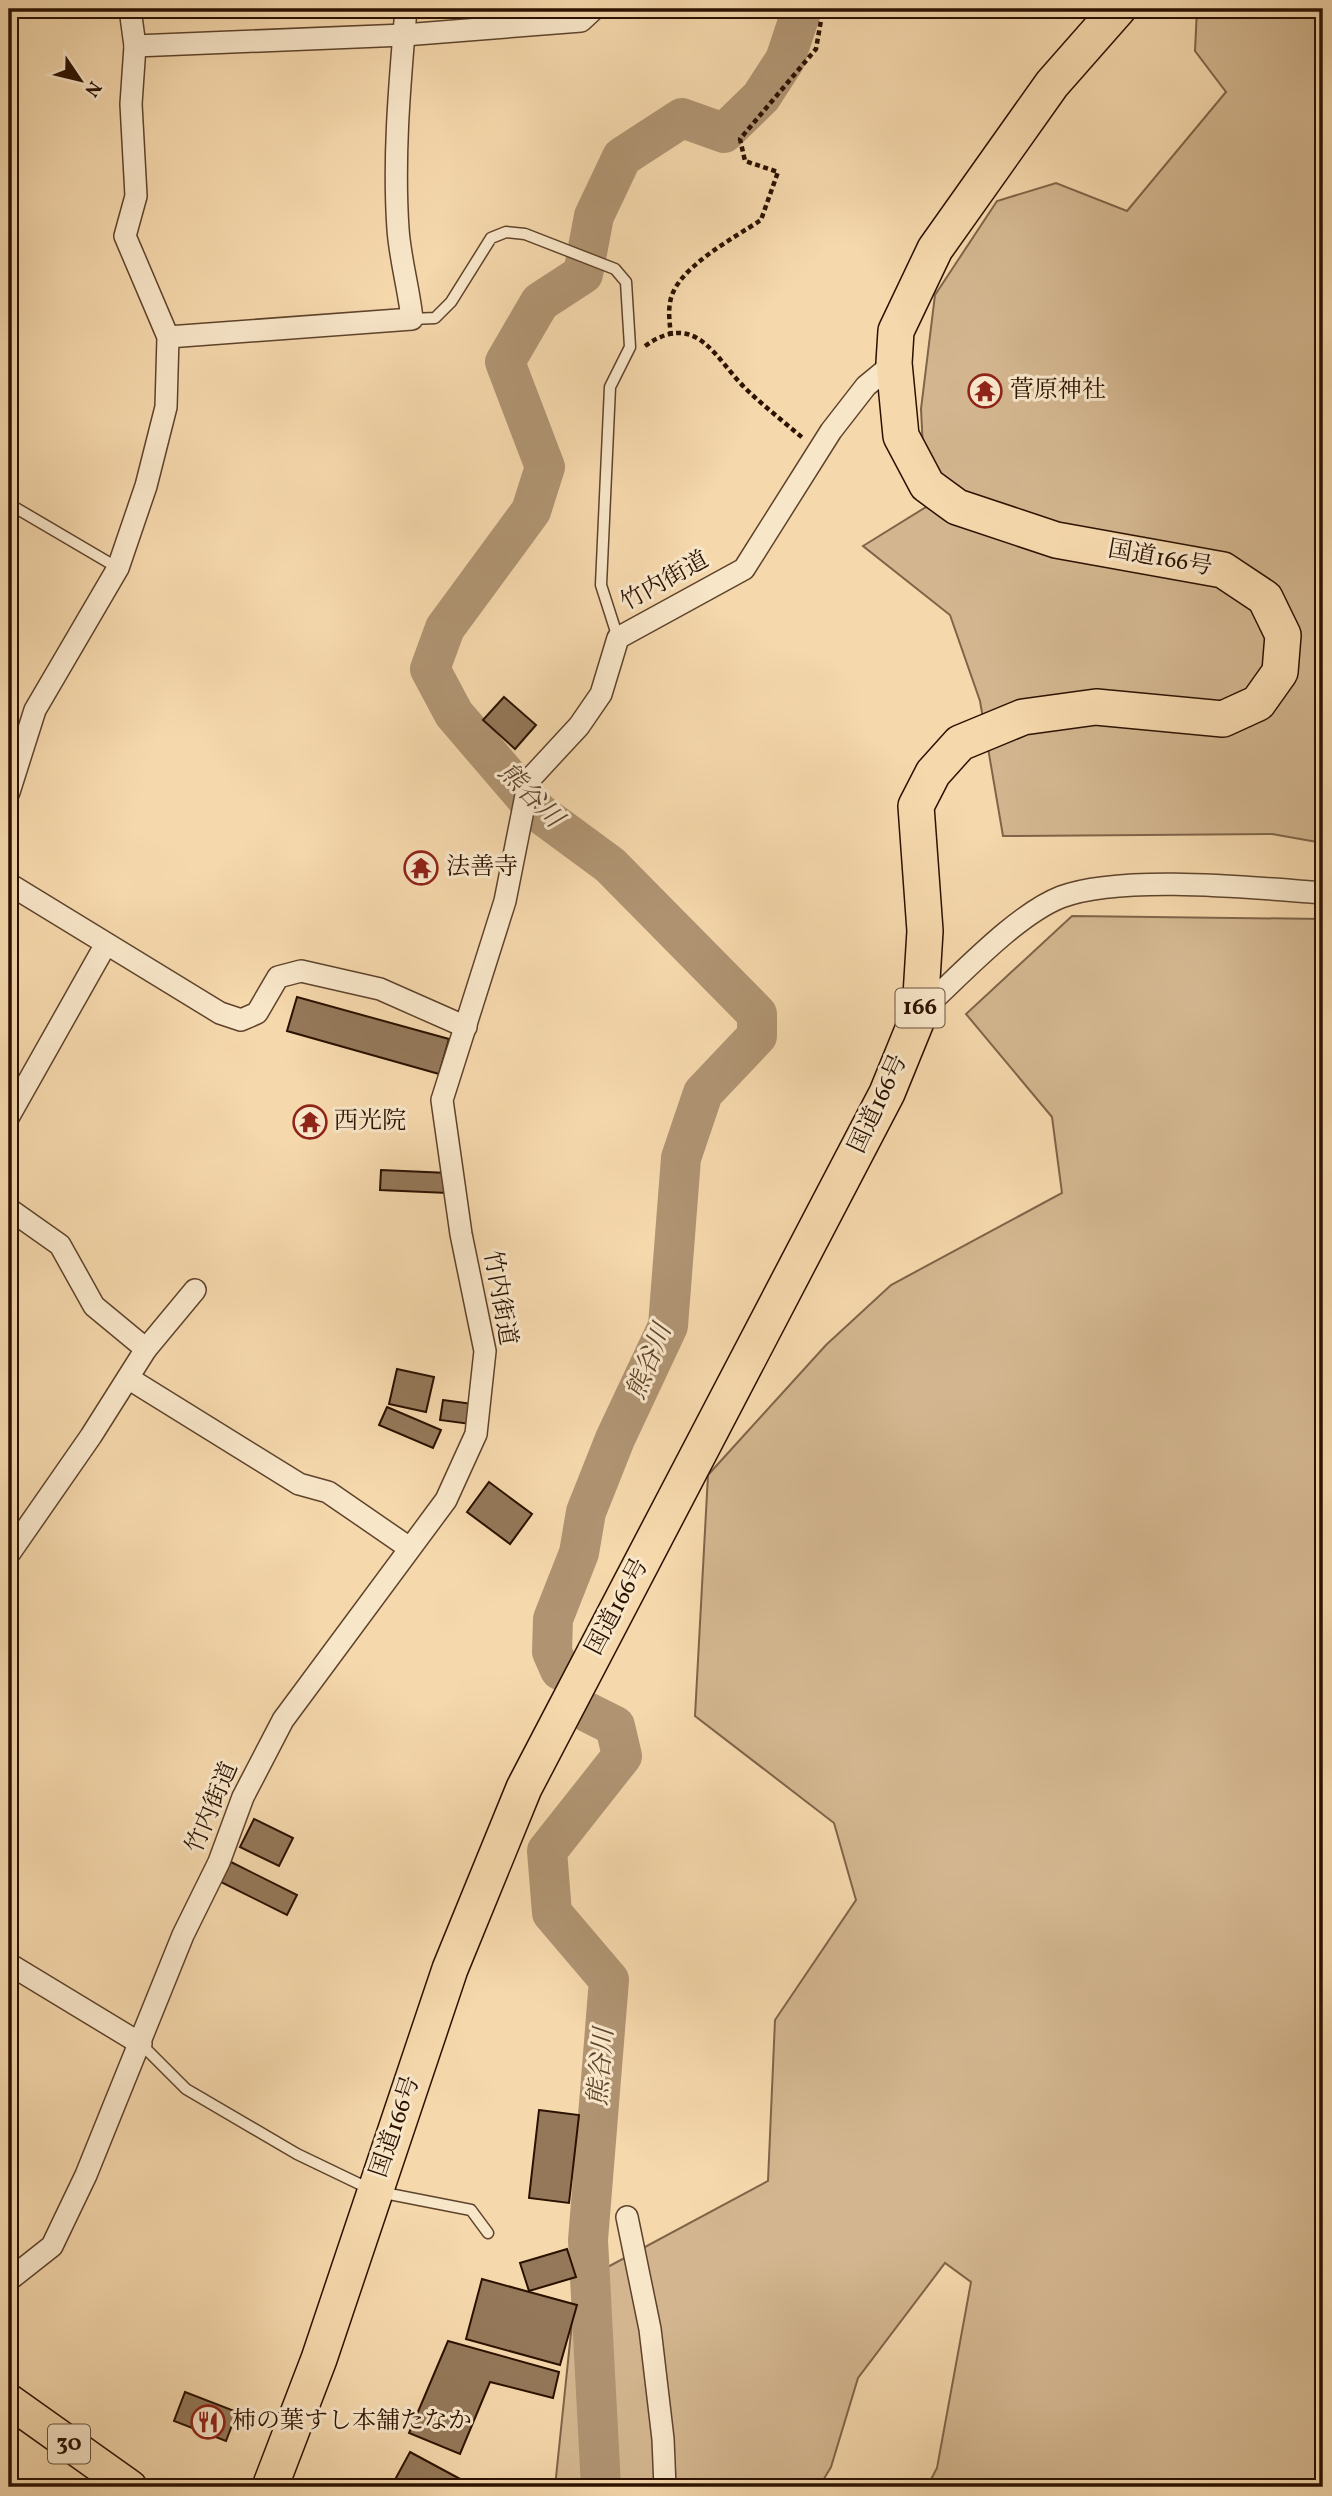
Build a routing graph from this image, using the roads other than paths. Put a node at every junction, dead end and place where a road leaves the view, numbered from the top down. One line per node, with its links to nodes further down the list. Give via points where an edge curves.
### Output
1 (130, 9): 6 (street)
2 (406, 9): 5 (street)
3 (594, 9): 5 (street, via 581,21)
4 (1118, 9): 9 (highway, 国道166号 / 166, via 1052,84 935,249 896,331)
5 (404, 34): 6 (street); 7 (street, via 398,232)
6 (135, 46): 8 (street, via 131,104 136,196 125,236)
7 (412, 319): 8 (street); 12 (lane, via 435,318 451,302 491,238 506,232 525,234 615,269 626,282 630,347 610,387 601,585)
8 (168, 337): 11 (street, via 166,407)
9 (894, 363): 12 (street, 竹内街道, via 866,386 818,451 744,569); 17 (highway, 国道166号 / 166, via 901,436 927,485 957,508 1056,540 1223,570 1265,598 1283,635 1280,672 1258,703 1223,719 1096,707 1023,717 960,743 933,773 916,806 925,931)
10 (9, 505): 11 (lane)
11 (118, 568): 13 (street, via 35,710)
12 (618, 638): 18 (street, 竹内街道, via 601,694 526,790 505,901)
13 (9, 792)
14 (9, 884): 16 (street)
15 (1323, 893): 17 (street, via 1180,886 1103,889 1061,897 1021,921)
16 (106, 944): 18 (street, via 220,1013 241,1020 257,1013 278,977 301,971 380,989); 19 (street)
17 (920, 1012): 28 (highway, 国道166号 / 166, via 887,1093 524,1788 450,1969)
18 (466, 1027): 24 (street, 竹内街道, via 442,1100 461,1234 485,1351 477,1434 446,1500)
19 (9, 1115)
20 (9, 1209): 22 (street, via 60,1245 94,1306)
21 (195, 1290): 22 (street)
22 (146, 1349): 23 (street)
23 (128, 1378): 24 (street, via 299,1484 328,1492); 25 (street)
24 (408, 1547): 27 (street, 竹内街道, via 283,1720 243,1797)
25 (9, 1554)
26 (9, 1964): 27 (street)
27 (141, 2044): 28 (lane, via 186,2090 297,2154); 31 (street, 竹内街道, via 52,2245)
28 (374, 2191): 30 (lane, via 471,2210); 34 (highway, 国道166号 / 166, via 319,2359)
29 (627, 2217): 35 (street, via 649,2329)
30 (488, 2233)
31 (9, 2280)
32 (9, 2401): 33 (main road, 30)
33 (130, 2487)
34 (270, 2487)
35 (665, 2487)

